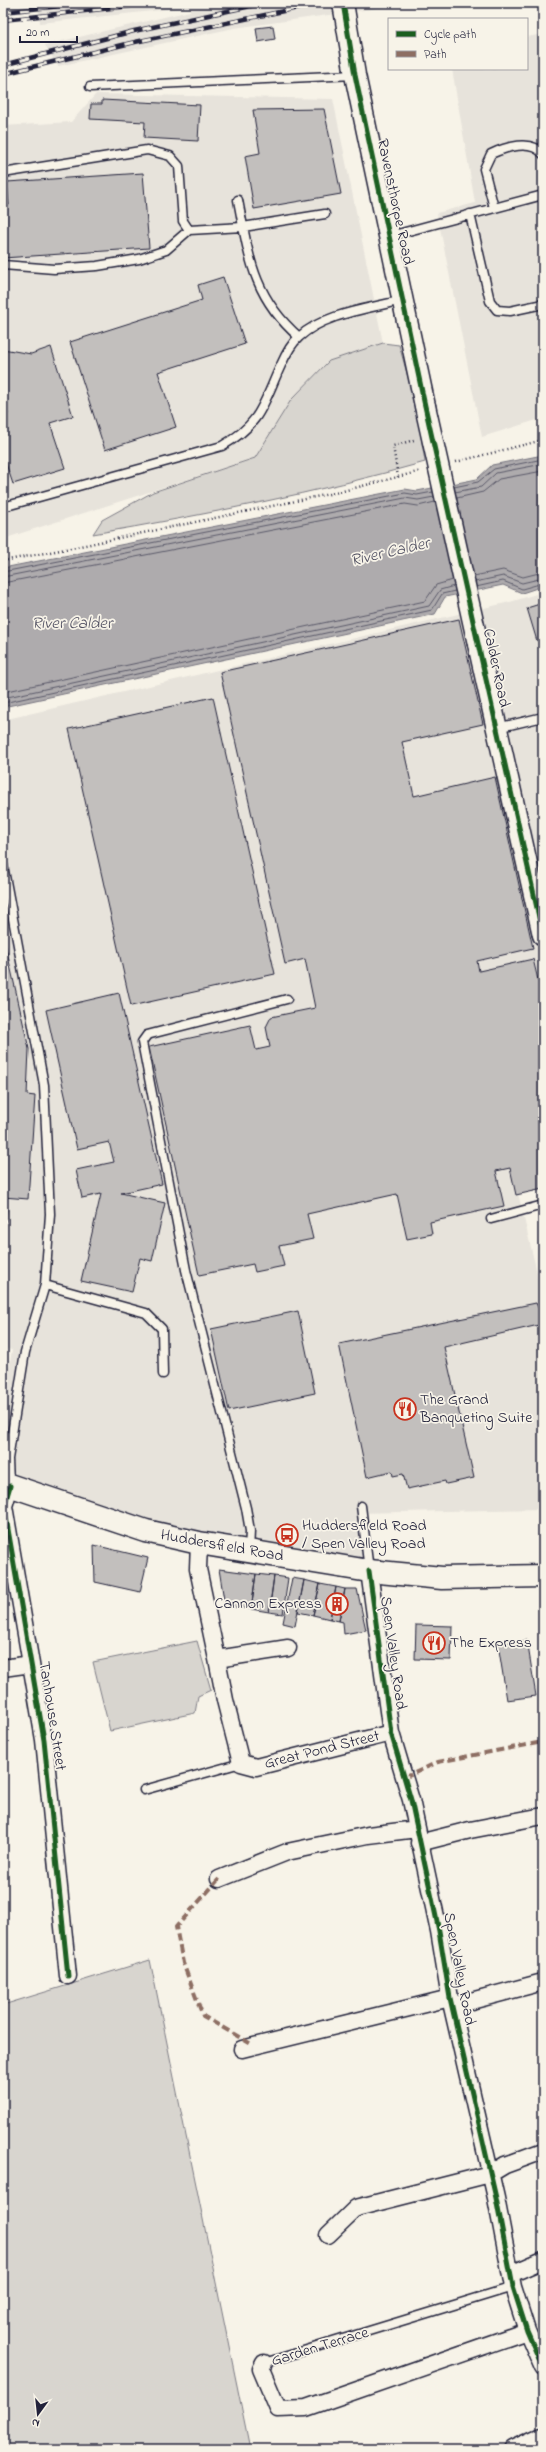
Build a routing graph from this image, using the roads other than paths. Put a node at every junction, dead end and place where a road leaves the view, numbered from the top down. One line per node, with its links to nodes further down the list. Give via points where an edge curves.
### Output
1 (343, 3): 2 (street, Ravensthorpe Road)
2 (355, 75): 3 (lane); 13 (street, Ravensthorpe Road)
3 (90, 86)
4 (543, 154): 8 (lane, via 534,147 520,145 491,154 484,169)
5 (3, 173): 12 (lane, via 146,150 170,156 179,166 183,221)
6 (543, 195): 8 (lane)
7 (238, 200): 11 (lane)
8 (494, 208): 10 (lane)
9 (325, 214): 11 (lane)
10 (470, 214): 13 (lane); 16 (lane, via 490,301 497,310 510,311)
11 (243, 227): 12 (lane); 17 (lane, via 258,285 282,322)
12 (190, 230): 14 (lane, via 166,250 139,259 97,266 54,269)
13 (389, 236): 15 (street, Ravensthorpe Road)
14 (3, 265)
15 (403, 300): 17 (lane, via 323,321); 18 (street, Ravensthorpe Road)
16 (543, 304)
17 (298, 337): 19 (lane, via 285,357 263,408 251,426 235,439 222,446)
18 (425, 406): 21 (street, Calder Road, bridge)
19 (3, 507)
20 (543, 717): 21 (lane)
21 (496, 728): 23 (street, Calder Road)
22 (3, 865): 27 (lane, via 44,1084 50,1214)
23 (543, 935)
24 (286, 999): 32 (lane, via 146,1034 142,1042 186,1270 246,1508 250,1531)
25 (543, 1205): 26 (lane)
26 (491, 1219)
27 (45, 1285): 28 (lane, via 146,1313 162,1329); 29 (lane, via 25,1352)
28 (163, 1374)
29 (6, 1485): 31 (highway, Huddersfield Road, via 146,1532); 37 (street, Tanhouse Street, via 4,1506)
30 (361, 1506): 33 (lane)
31 (199, 1543): 32 (highway, Huddersfield Road); 36 (street, Great Pond Street, via 198,1569)
32 (249, 1552): 33 (highway, Huddersfield Road)
33 (369, 1571): 34 (highway, Huddersfield Road, via 442,1578); 39 (street, Spen Valley Road)
34 (543, 1576)
35 (288, 1648): 36 (street)
36 (217, 1659): 40 (street, Great Pond Street)
37 (31, 1664): 38 (street); 45 (street, Tanhouse Street, via 44,1740)
38 (3, 1668)
39 (391, 1733): 40 (street, Great Pond Street, via 256,1767); 43 (street, Spen Valley Road)
40 (241, 1763): 41 (lane)
41 (144, 1790)
42 (543, 1816): 43 (street, via 470,1830)
43 (418, 1836): 44 (street, via 368,1835 286,1852); 47 (street, Spen Valley Road, via 439,1931)
44 (219, 1879)
45 (68, 1976)
46 (543, 1982): 47 (street)
47 (451, 2002): 48 (street, Spen Valley Road); 50 (street, Spen Valley Road)
48 (242, 2048)
49 (543, 2151): 50 (street, via 505,2165)
50 (490, 2174): 51 (street, via 356,2208); 53 (street, Spen Valley Road)
51 (328, 2235)
52 (543, 2260): 53 (street, Garden Terrace)
53 (512, 2281): 54 (street, Spen Valley Road); 55 (lane, Garden Terrace)
54 (527, 2331): 55 (street, Garden Terrace, via 306,2408 278,2409 261,2369); 56 (street, Spen Valley Road)
55 (264, 2363)
56 (543, 2368)
57 (543, 2435): 58 (street)
58 (512, 2449)

